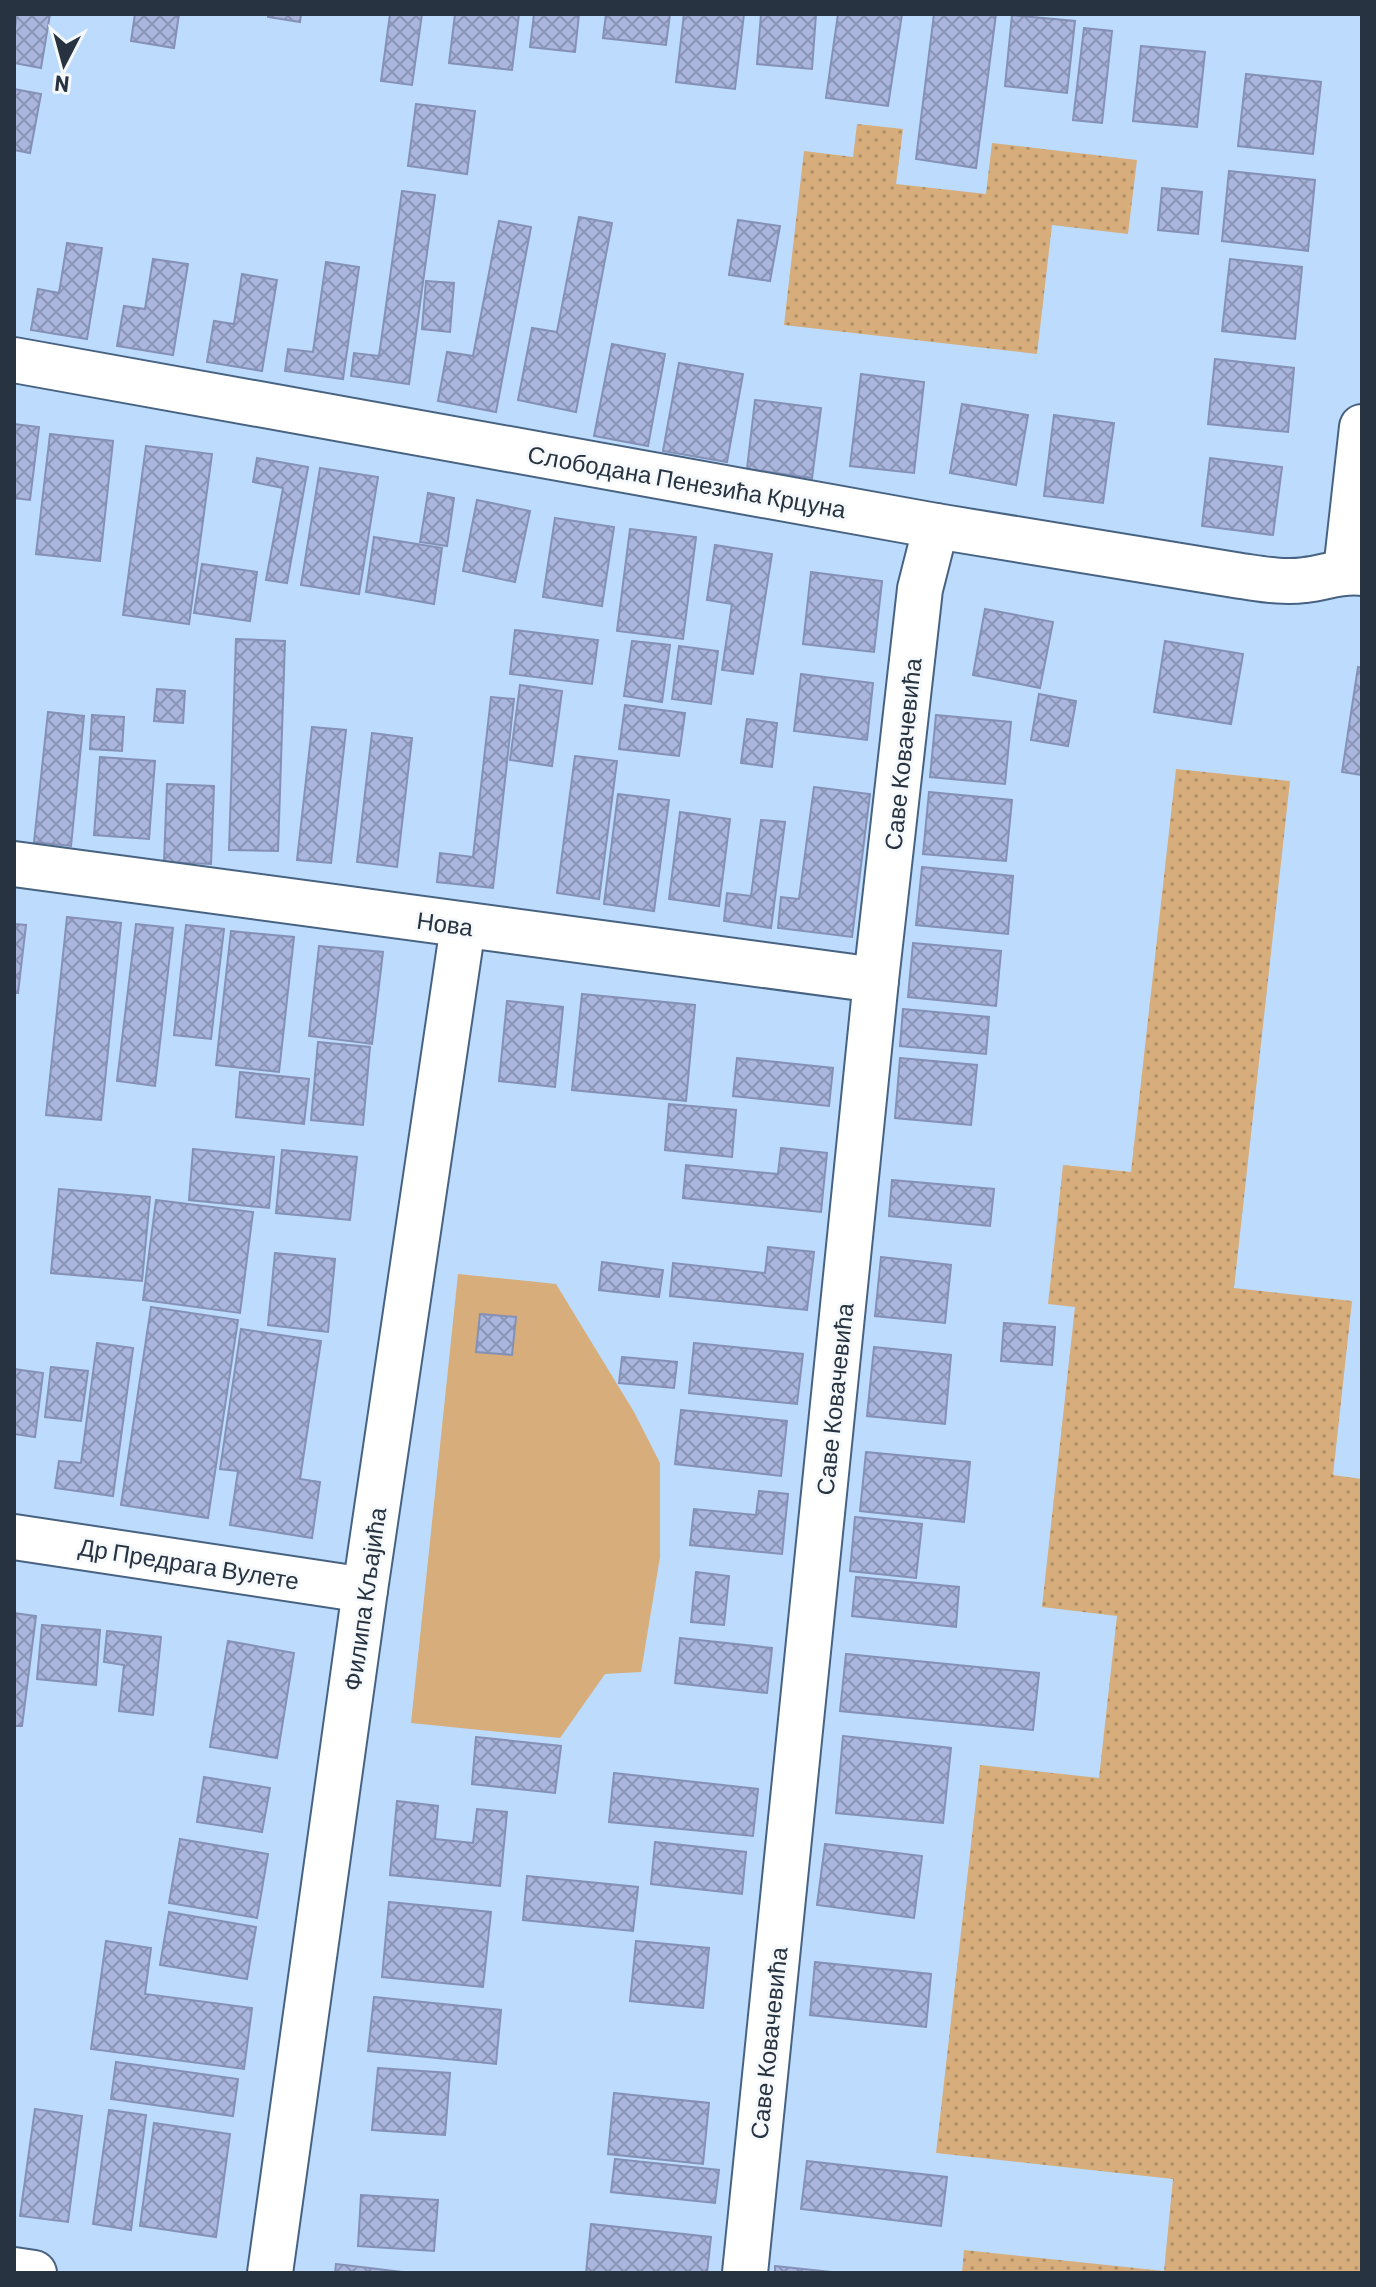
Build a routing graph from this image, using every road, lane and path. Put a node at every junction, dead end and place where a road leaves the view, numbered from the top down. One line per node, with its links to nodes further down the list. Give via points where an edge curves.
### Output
1 (14, 360): 3 (street, Слободана Пенезића Крцуна)
2 (1362, 427): 4 (street)
3 (936, 526): 4 (street, Слободана Пенезића Крцуна, via 1282,582); 7 (street, Саве Ковачевића, via 919,602)
4 (1354, 572)
5 (14, 864): 6 (street, Нова)
6 (463, 926): 7 (street, Нова); 9 (street, Филипа Кљајића)
7 (876, 980): 13 (street, Саве Ковачевића)
8 (14, 1537): 9 (street, Др Предрага Вулете)
9 (365, 1590): 12 (street, Филипа Кљајића)
10 (14, 2270): 11 (street)
11 (34, 2273)
12 (270, 2273)
13 (745, 2273)

